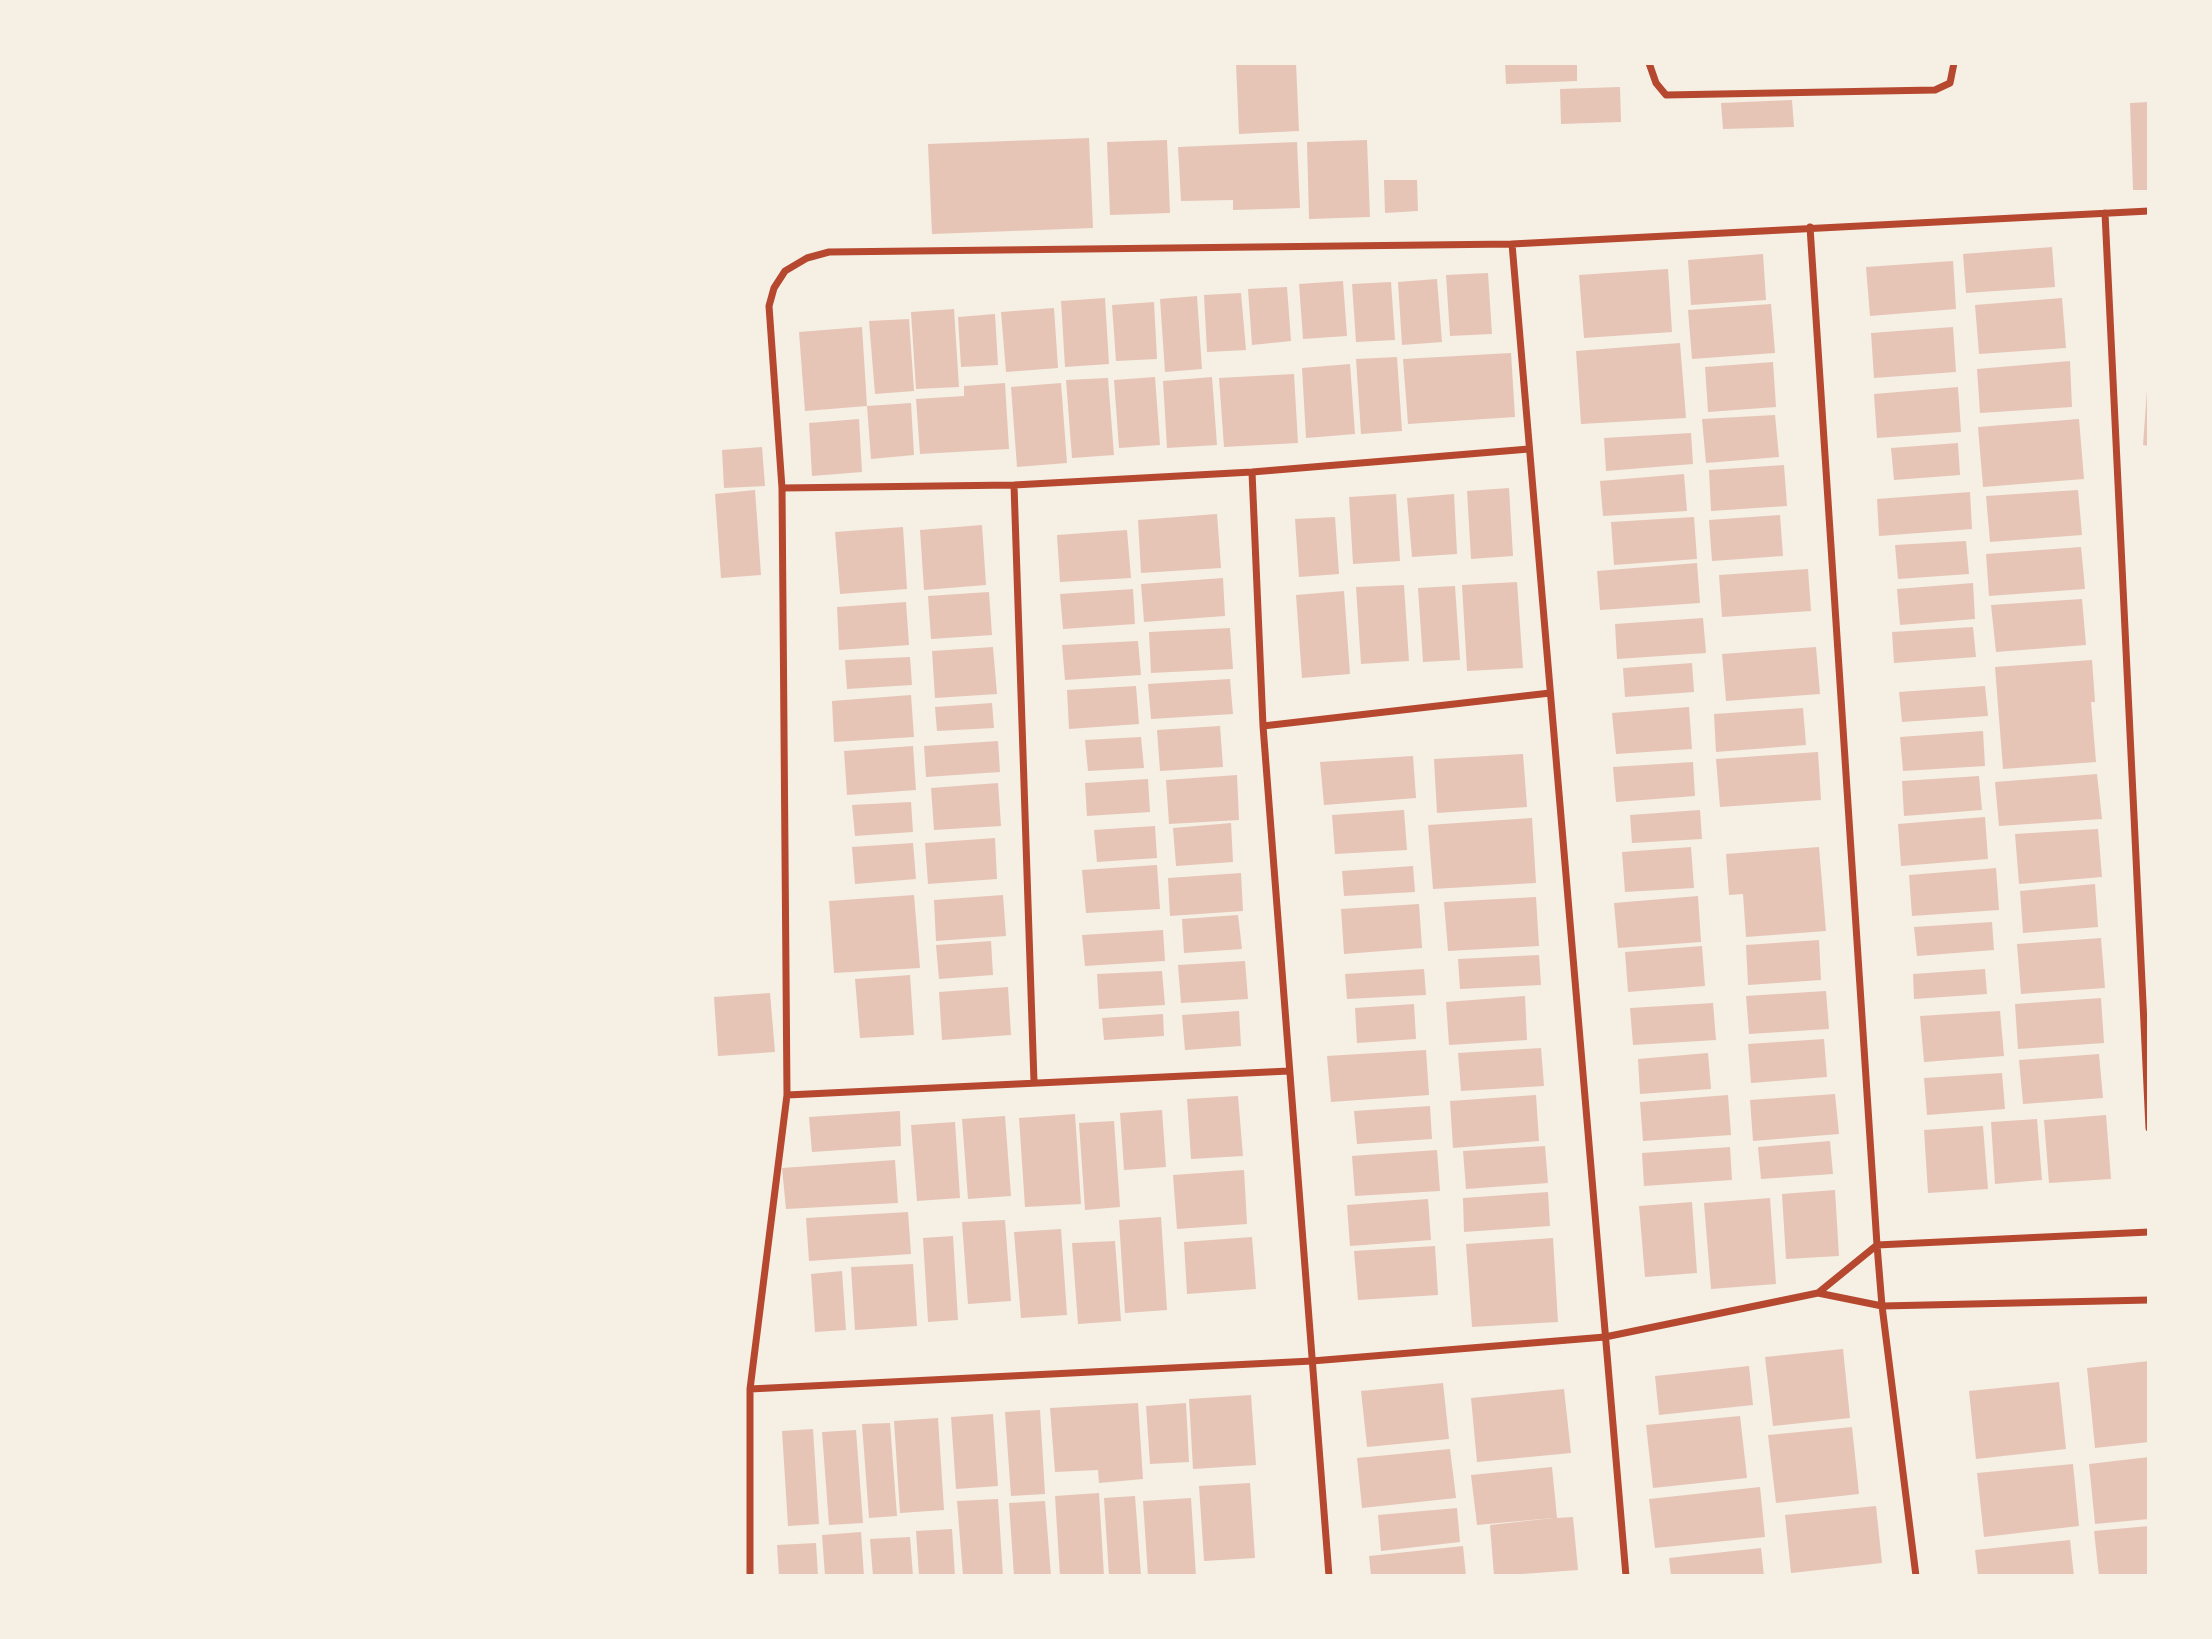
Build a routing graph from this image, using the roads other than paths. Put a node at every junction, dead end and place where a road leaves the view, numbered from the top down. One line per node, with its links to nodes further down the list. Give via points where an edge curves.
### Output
1 (1649, 63): 2 (street, via 1666,95 1935,90 1950,83)
2 (1954, 63)
3 (2149, 211): 4 (street)
4 (2105, 214): 5 (street); 16 (street)
5 (1810, 227): 6 (street); 18 (street)
6 (1512, 244): 7 (street); 10 (street, via 829,252 807,258 785,271 769,306)
7 (1529, 449): 8 (street); 11 (street)
8 (1252, 472): 9 (street); 12 (street)
9 (1014, 485): 10 (street); 14 (street)
10 (782, 488): 15 (street)
11 (1550, 693): 12 (street); 22 (street)
12 (1263, 726): 13 (street)
13 (1289, 1071): 14 (street); 23 (street)
14 (1034, 1082): 15 (street)
15 (787, 1095): 24 (street)
16 (2149, 1128)
17 (2149, 1232): 18 (street)
18 (1877, 1245): 19 (street); 21 (street)
19 (1818, 1293): 21 (street); 22 (street)
20 (2149, 1300): 21 (street)
21 (1882, 1306): 28 (street)
22 (1605, 1337): 23 (street); 27 (street)
23 (1312, 1361): 24 (street); 26 (street)
24 (750, 1389): 25 (street)
25 (750, 1576)
26 (1329, 1576)
27 (1626, 1576)
28 (1916, 1576)

